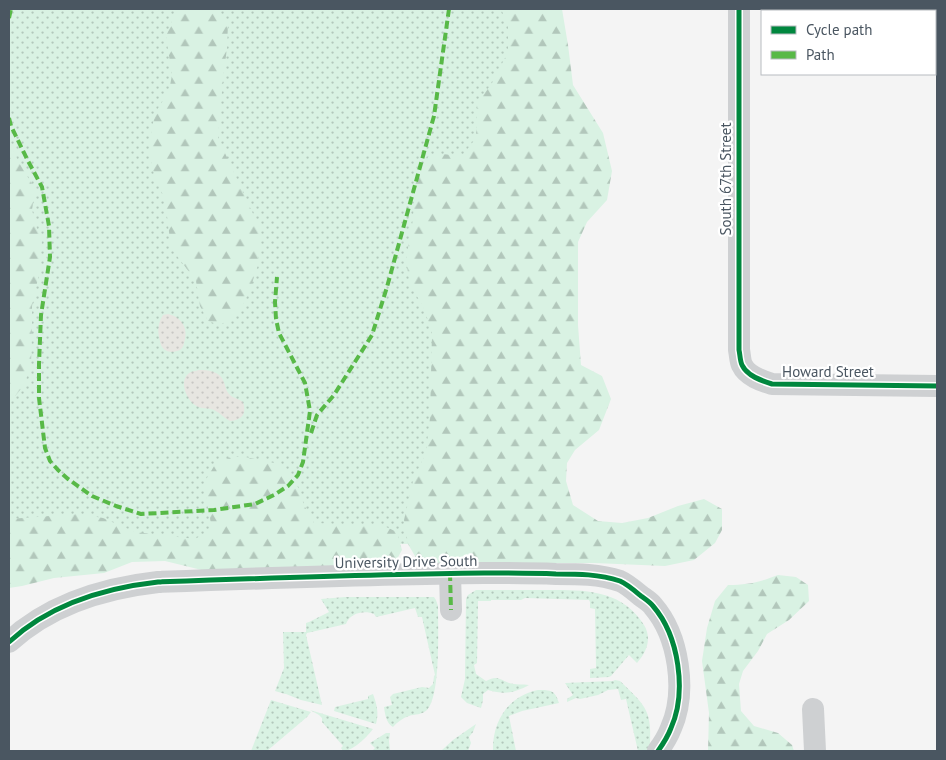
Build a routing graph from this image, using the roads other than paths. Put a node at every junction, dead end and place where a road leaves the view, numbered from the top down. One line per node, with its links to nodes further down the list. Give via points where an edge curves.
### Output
1 (739, 9): 2 (street, South 67th Street)
2 (739, 350): 3 (street, Howard Street, via 742,366 759,380 772,384)
3 (937, 386)
4 (450, 574): 5 (street); 6 (street, University Drive South, via 132,585 68,604); 8 (street, University Drive South, via 585,574 622,582 652,605 673,640 679,681 672,727)
5 (451, 610)
6 (9, 642)
7 (813, 708): 9 (street)
8 (658, 751)
9 (815, 751)

